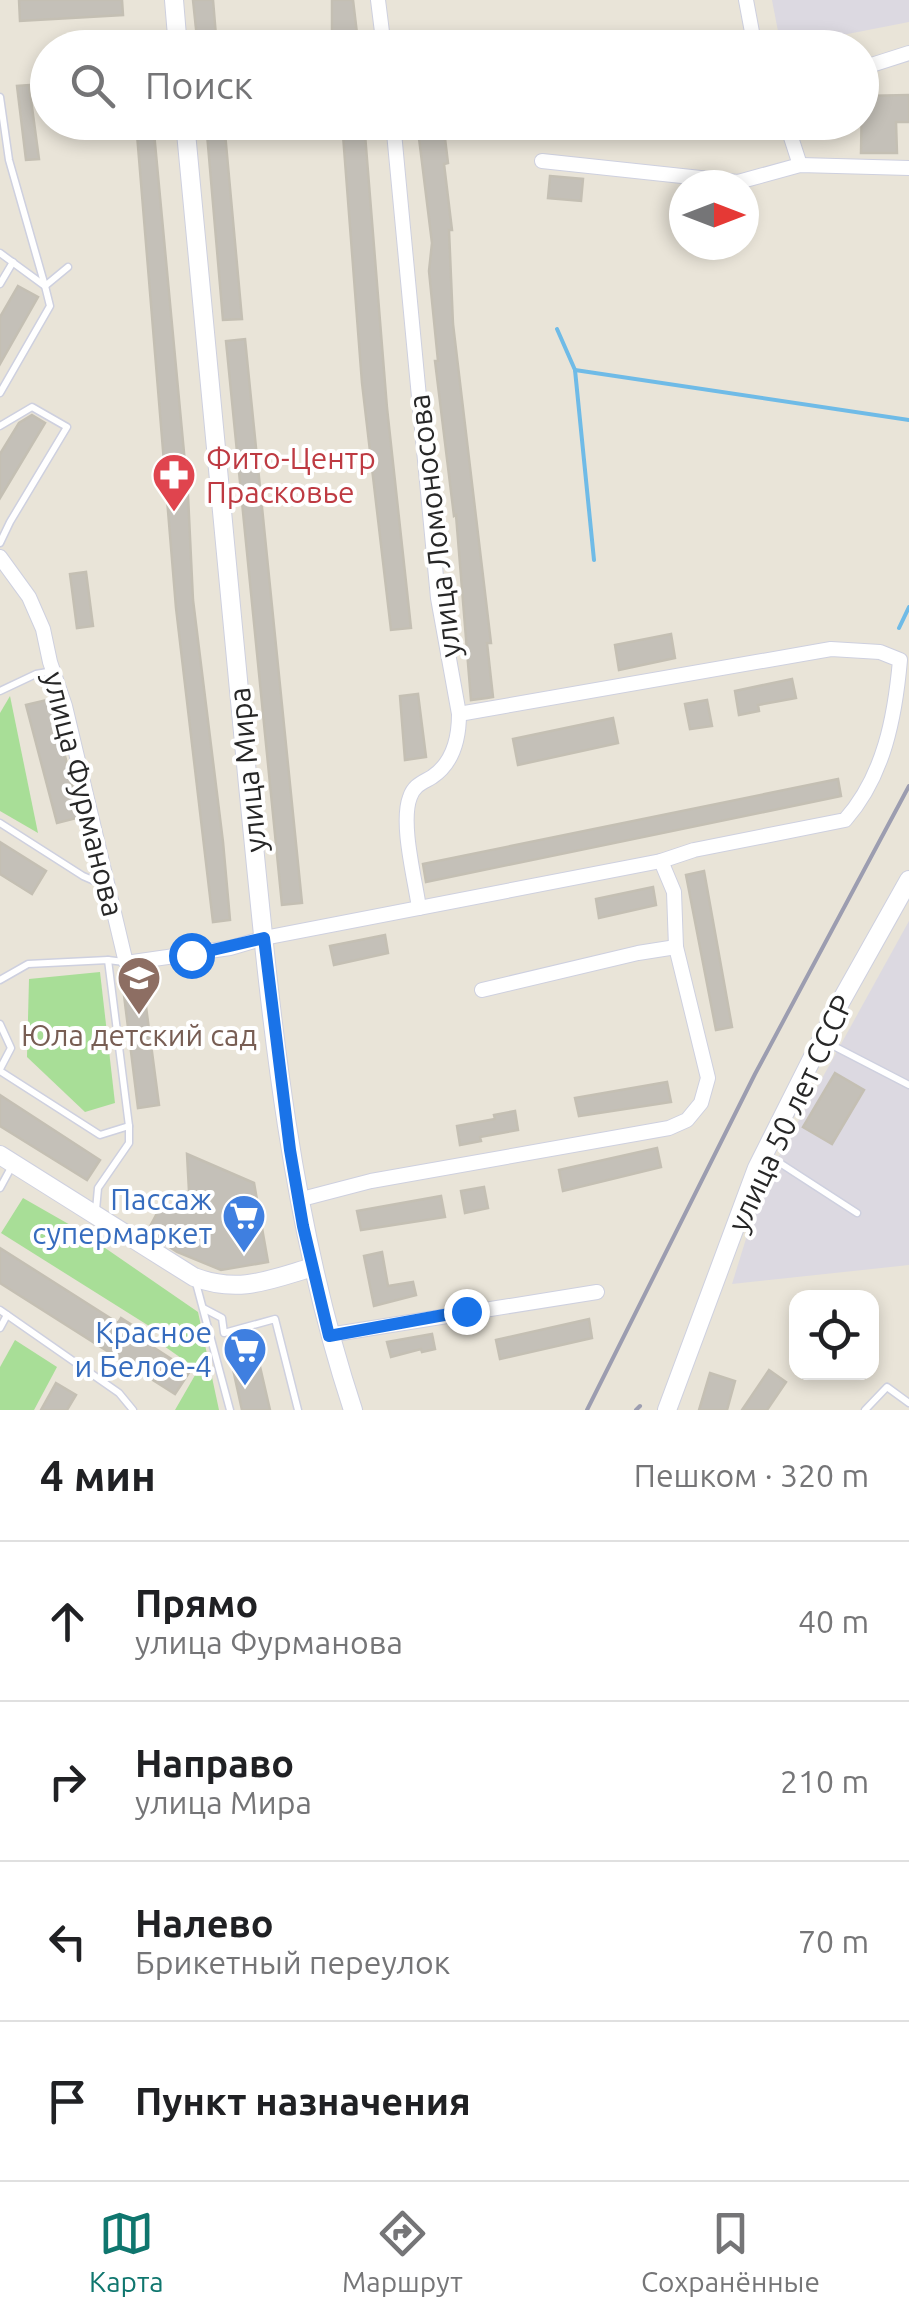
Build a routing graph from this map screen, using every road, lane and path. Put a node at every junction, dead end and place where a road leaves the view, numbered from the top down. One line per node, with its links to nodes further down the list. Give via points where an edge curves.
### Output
1 (174, 0): 4 (main road)
2 (378, 0): 5 (street)
3 (746, 0): 6 (street)
4 (176, 30)
5 (382, 30)
6 (752, 30)
7 (909, 53): 8 (street)
8 (879, 63)
9 (0, 97): 20 (lane, via 9,160)
10 (188, 140): 33 (main road, улица Мира)
11 (395, 140): 27 (street, улица Ломоносова, via 438,598)
12 (792, 140): 14 (street)
13 (542, 160): 14 (street, via 738,182)
14 (800, 165): 15 (street)
15 (909, 168)
16 (0, 254): 17 (lane)
17 (13, 262): 19 (lane); 20 (lane)
18 (68, 267): 20 (lane)
19 (0, 284)
20 (45, 286): 21 (lane, via 50,306)
21 (0, 393)
22 (0, 426): 23 (lane, via 32,407 67,428)
23 (0, 543)
24 (0, 557): 25 (street, улица Фурманова, via 29,597)
25 (54, 670): 26 (lane); 31 (street, улица Фурманова)
26 (0, 691)
27 (459, 714): 29 (street, via 831,649 900,660 874,779 845,820); 32 (street, улица Ломоносова, via 448,762 414,787 408,802)
28 (0, 823): 31 (lane)
29 (660, 861): 32 (street); 34 (street, via 674,892)
30 (909, 880): 40 (main road, улица 50 лет СССР)
31 (109, 886): 36 (street, улица Фурманова)
32 (420, 908): 33 (street)
33 (264, 938): 36 (street); 47 (main road, улица Мира)
34 (676, 947): 38 (street); 47 (street, via 708,1078 701,1104 687,1120)
35 (108, 960): 36 (lane); 37 (lane, via 28,964); 43 (lane)
36 (126, 963)
37 (0, 980)
38 (482, 990)
39 (0, 1024): 41 (lane, via 11,1048)
40 (821, 1040): 42 (lane); 44 (main road, улица 50 лет СССР)
41 (0, 1070): 43 (lane, via 100,1135)
42 (909, 1086)
43 (129, 1126): 49 (lane, via 129,1143 98,1188)
44 (764, 1153): 48 (lane); 62 (main road, улица 50 лет СССР)
45 (7, 1159): 46 (lane); 49 (main road)
46 (0, 1188)
47 (298, 1200): 50 (main road, улица Мира)
48 (857, 1213)
49 (96, 1216): 51 (main road)
50 (313, 1267): 51 (main road, via 234,1287); 56 (main road, улица Мира)
51 (194, 1277): 53 (lane)
52 (597, 1292): 56 (street)
53 (202, 1308): 60 (lane); 61 (lane, via 222,1318 224,1333 275,1319)
54 (3, 1312): 55 (lane); 59 (lane, via 119,1393)
55 (0, 1328)
56 (329, 1336): 58 (main road, улица Мира)
57 (909, 1403): 63 (lane, via 887,1387)
58 (349, 1409)
59 (133, 1410)
60 (230, 1410)
61 (298, 1410)
62 (667, 1410)
63 (865, 1410)

